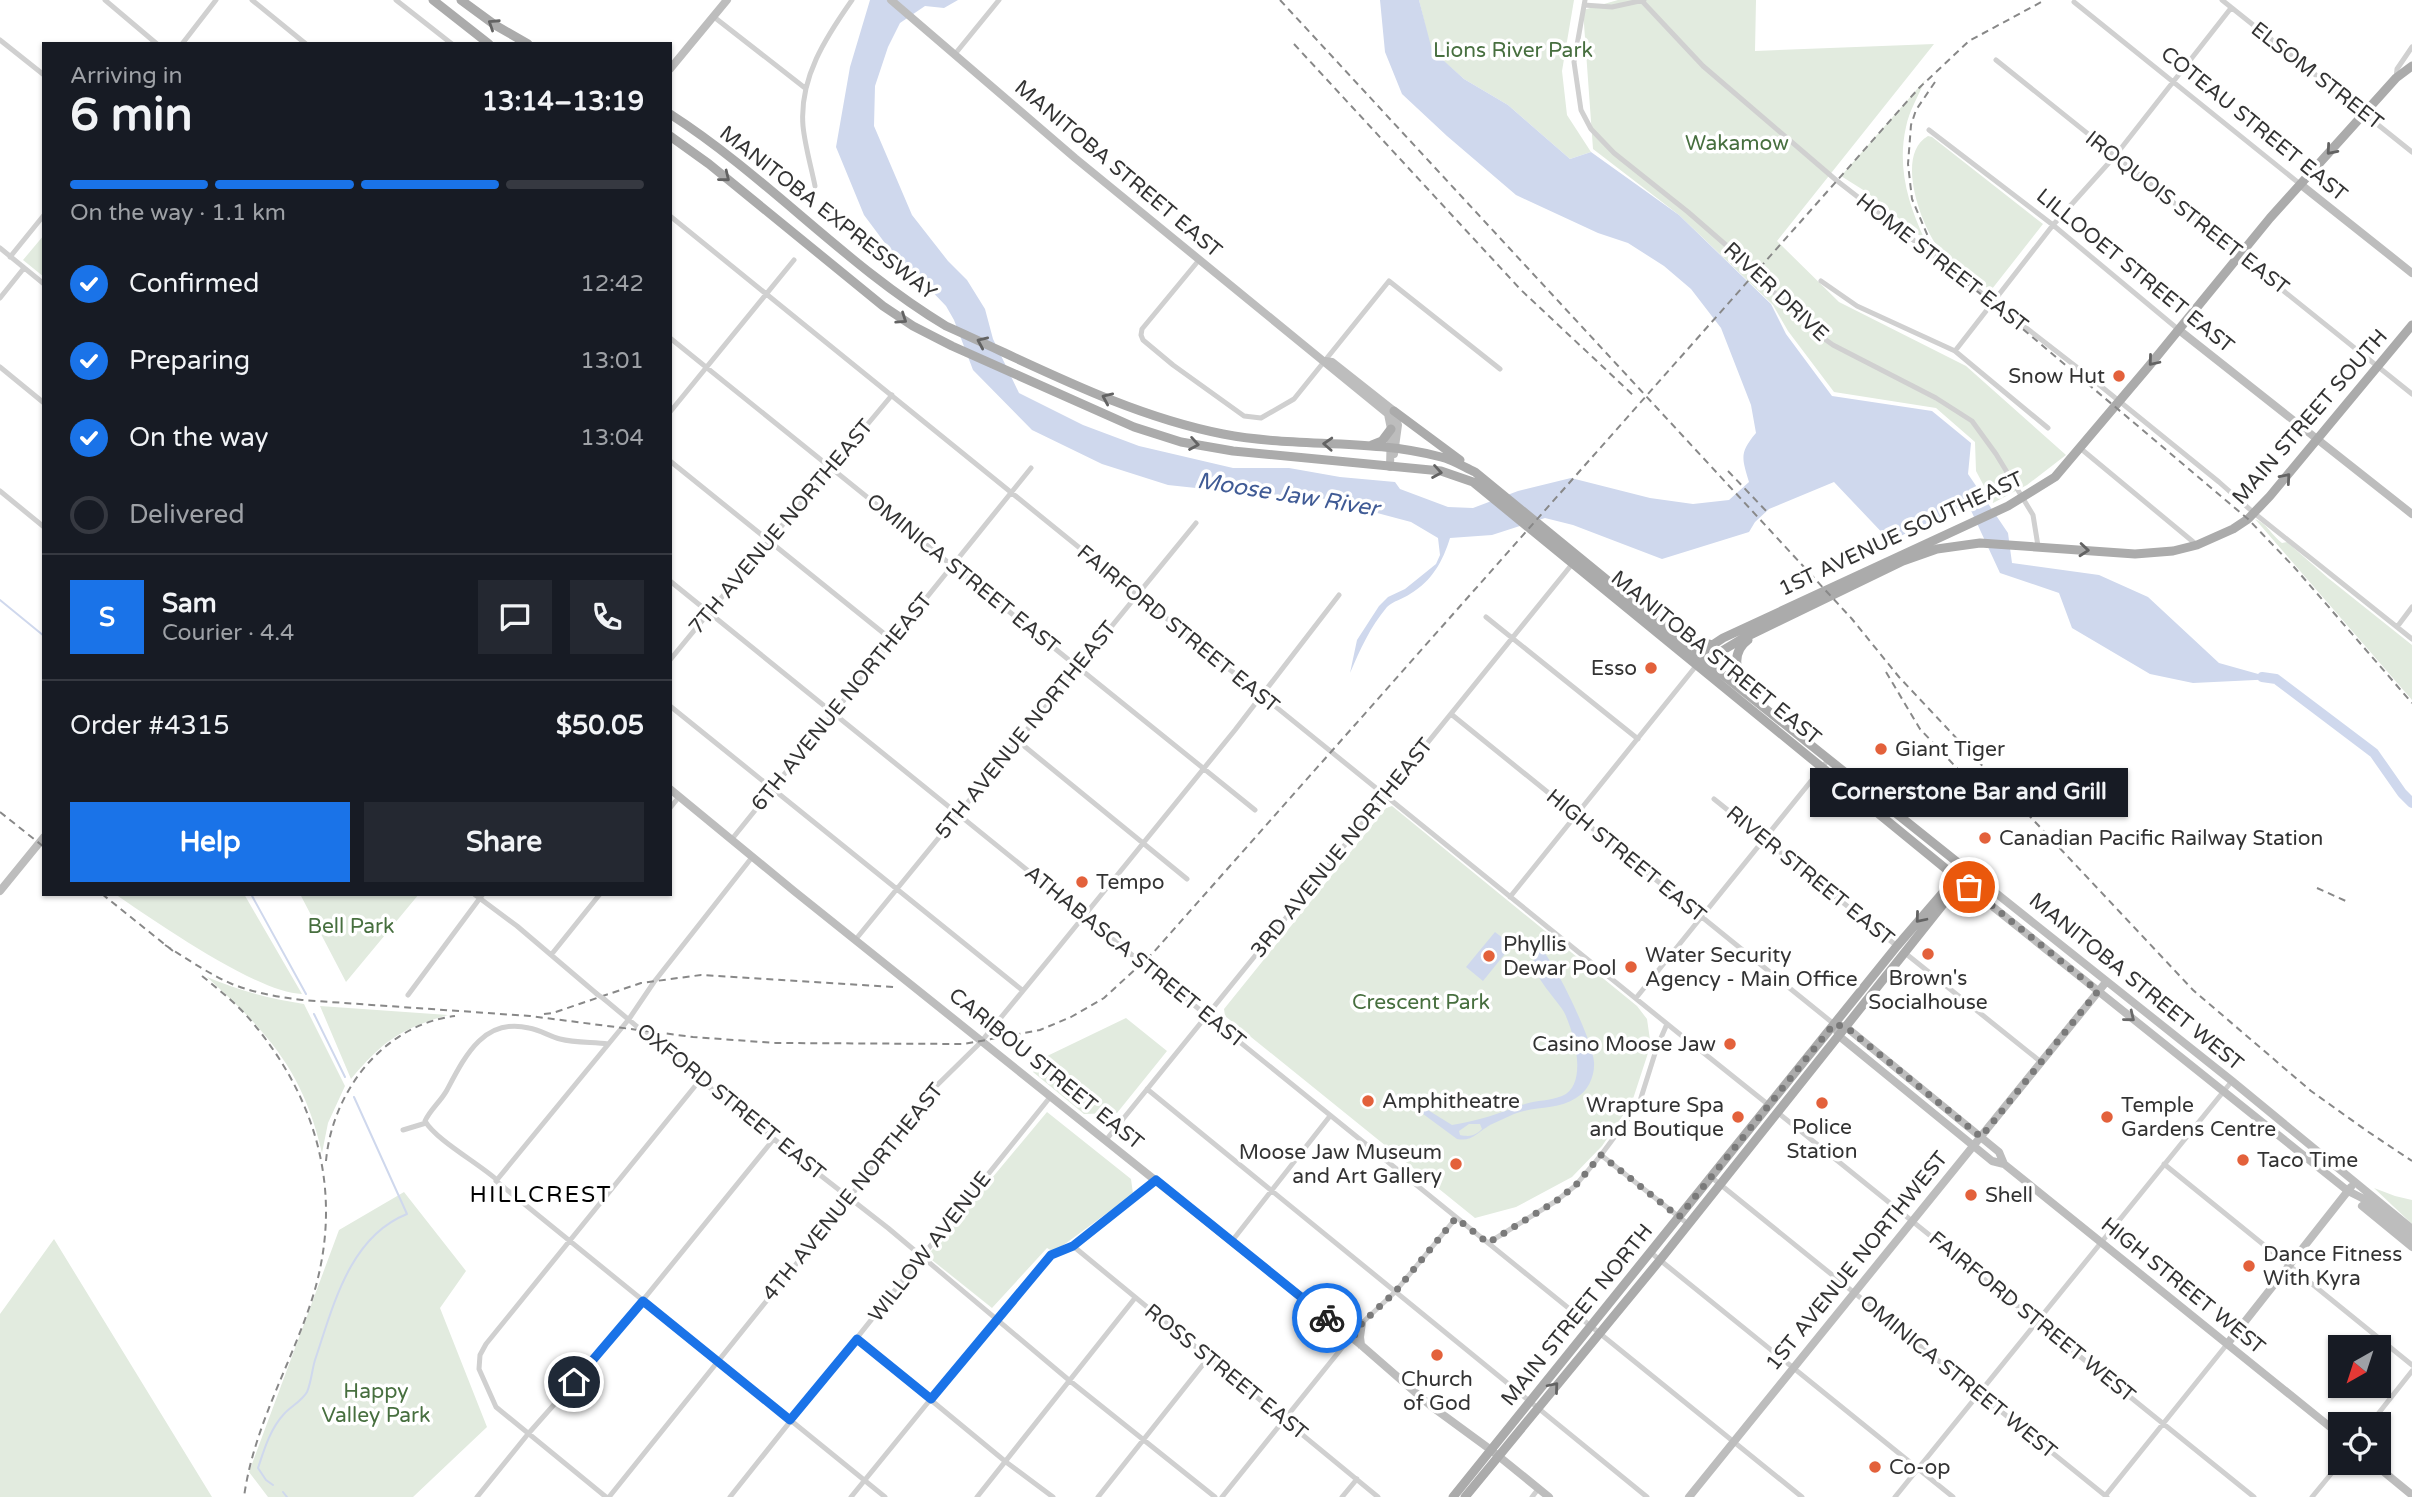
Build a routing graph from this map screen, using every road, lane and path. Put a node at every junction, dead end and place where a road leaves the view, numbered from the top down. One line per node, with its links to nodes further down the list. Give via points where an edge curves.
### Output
1 (105, 0): 19 (street)
2 (216, 0): 20 (street)
3 (252, 0): 21 (street)
4 (396, 0): 17 (street)
5 (433, 0): 24 (main road)
6 (461, 0): 25 (main road, one-way to 6)
7 (727, 0): 16 (street)
8 (852, 0): 34 (street, via 824,40)
9 (891, 0): 27 (street, MANITOBA STREET EAST)
10 (999, 0): 27 (street)
11 (1643, 0): 14 (street, via 1612,6); 57 (street, HOME STREET EAST, via 1703,66 1759,115)
12 (2222, 0): 15 (street, ELSOM STREET)
13 (2074, 2): 33 (street, COTEAU STREET EAST)
14 (1584, 3): 87 (street, RIVER DRIVE, via 1574,62 1581,110 1591,129 1734,252 1812,330 1972,421)
15 (2231, 8): 33 (street); 35 (street, ELSOM STREET)
16 (714, 16): 30 (street); 34 (street)
17 (445, 38): 22 (street); 23 (street)
18 (0, 40): 31 (street)
19 (155, 42)
20 (184, 42)
21 (304, 42)
22 (442, 42)
23 (450, 42)
24 (486, 42)
25 (525, 42)
26 (2412, 47): 32 (street, 1ST AVENUE SOUTHEAST)
27 (956, 54): 50 (street, MANITOBA STREET EAST)
28 (1996, 60): 40 (street, IROQUOIS STREET EAST)
29 (2412, 66): 32 (main road, 1ST AVENUE SOUTHEAST)
30 (672, 67)
31 (42, 73)
32 (2396, 78): 35 (main road, 1ST AVENUE SOUTHEAST)
33 (2175, 82): 40 (street); 41 (street, COTEAU STREET EAST)
34 (805, 88): 42 (street, via 803,125)
35 (2363, 113): 39 (street, ELSOM STREET); 41 (main road, 1ST AVENUE SOUTHEAST, one-way to 41)
36 (672, 115): 76 (main road, MANITOBA EXPRESSWAY, one-way to 36, via 1306,443 1185,427 1142,414 946,326 885,284)
37 (1929, 130): 45 (street, LILLOOET STREET EAST)
38 (672, 137): 80 (main road, MANITOBA EXPRESSWAY, one-way to 80, via 883,306 951,346 1135,427 1181,442)
39 (2412, 152)
40 (2115, 156): 45 (street); 47 (street, IROQUOIS STREET EAST)
41 (2300, 184): 47 (main road, 1ST AVENUE SOUTHEAST); 52 (street, COTEAU STREET EAST)
42 (815, 186)
43 (42, 217): 48 (street)
44 (672, 218): 55 (street, FAIRFORD STREET EAST)
45 (2053, 225): 57 (street); 59 (street, LILLOOET STREET EAST)
46 (0, 248): 48 (street)
47 (2241, 256): 59 (main road, 1ST AVENUE SOUTHEAST); 64 (street, IROQUOIS STREET EAST)
48 (10, 257): 51 (street)
49 (794, 260): 55 (street)
50 (1199, 260): 62 (street, MANITOBA STREET EAST); 62 (street, via 1142,328 1143,340 1173,365 1244,416 1261,418 1294,399)
51 (24, 268): 54 (street); 56 (street)
52 (2412, 273)
53 (1821, 281): 61 (street, via 1857,306)
54 (42, 282)
55 (768, 293): 65 (street); 68 (street, FAIRFORD STREET EAST)
56 (0, 298)
57 (1992, 303): 61 (street); 70 (street, HOME STREET EAST)
58 (2412, 325): 64 (main road, MAIN STREET SOUTH)
59 (2179, 330): 70 (main road, 1ST AVENUE SOUTHEAST, one-way to 70); 75 (street, LILLOOET STREET EAST)
60 (672, 340): 65 (street, OMINICA STREET EAST)
61 (1955, 351): 73 (street)
62 (1326, 360): 66 (street, via 1389,281); 72 (street, MANITOBA STREET EAST); 74 (street, MANITOBA STREET EAST, via 1328,367 1388,414)
63 (0, 367): 69 (street)
64 (2378, 367): 67 (street, IROQUOIS STREET EAST); 75 (main road, MAIN STREET SOUTH)
65 (708, 368): 71 (street); 81 (street, OMINICA STREET EAST)
66 (1500, 369)
67 (2412, 394)
68 (892, 395): 81 (street, 7TH AVENUE NORTHEAST); 86 (street, FAIRFORD STREET EAST)
69 (42, 401)
70 (2120, 401): 78 (main road, 1ST AVENUE SOUTHEAST); 88 (street, HOME STREET EAST)
71 (672, 410)
72 (1394, 411): 77 (street, via 1398,425); 83 (main road)
73 (2049, 428)
74 (1391, 429): 76 (main road); 77 (street)
75 (2319, 439): 88 (main road, MAIN STREET SOUTH, one-way to 75); 89 (street, LILLOOET STREET EAST)
76 (1372, 446): 77 (main road, MANITOBA EXPRESSWAY)
77 (1393, 448): 80 (street); 83 (main road, MANITOBA EXPRESSWAY, via 1443,457)
78 (2080, 448): 87 (main road, 1ST AVENUE SOUTHEAST, via 2055,477); 93 (street)
79 (672, 463): 92 (street)
80 (1390, 467): 84 (main road, MANITOBA EXPRESSWAY, one-way to 84, via 1441,471)
81 (832, 468): 92 (street, 7TH AVENUE NORTHEAST); 97 (street, OMINICA STREET EAST)
82 (1031, 468): 86 (street, 6TH AVENUE NORTHEAST)
83 (1475, 472): 84 (main road, MANITOBA EXPRESSWAY)
84 (1483, 484): 95 (main road, MANITOBA STREET EAST)
85 (0, 491): 91 (street)
86 (1011, 493): 97 (street, 6TH AVENUE NORTHEAST); 99 (street, FAIRFORD STREET EAST)
87 (2023, 498): 94 (street, RIVER DRIVE, via 2034,515); 110 (main road, 1ST AVENUE SOUTHEAST)
88 (2254, 513): 93 (main road, MAIN STREET SOUTH, via 2234,529); 104 (street, HOME STREET EAST)
89 (2412, 514)
90 (1196, 523): 99 (street, 5TH AVENUE NORTHEAST)
91 (42, 525)
92 (768, 540): 102 (street, 7TH AVENUE NORTHEAST); 109 (street)
93 (2197, 545): 94 (main road, MAIN STREET SOUTH, one-way to 93, via 2135,554)
94 (2038, 546): 96 (main road, MAIN STREET SOUTH, via 1980,543 1937,549)
95 (1576, 561): 106 (main road, MANITOBA STREET EAST); 107 (street, 3RD AVENUE NORTHEAST); 113 (main road, MANITOBA STREET EAST)
96 (1903, 561): 105 (main road, 1ST AVENUE SOUTHEAST)
97 (952, 566): 109 (street, 6TH AVENUE NORTHEAST); 114 (street, OMINICA STREET EAST)
98 (672, 583): 102 (street, ATHABASCA STREET EAST)
99 (1137, 595): 114 (street, 5TH AVENUE NORTHEAST); 115 (street, FAIRFORD STREET EAST)
100 (1339, 596): 115 (street, 4TH AVENUE NORTHEAST)
101 (2412, 607): 104 (street)
102 (709, 613): 111 (street, 7TH AVENUE NORTHEAST); 118 (street, ATHABASCA STREET EAST)
103 (1486, 617): 107 (street)
104 (2397, 627): 108 (street, HOME STREET EAST)
105 (1756, 633): 112 (main road, 1ST AVENUE SOUTHEAST); 116 (main road, via 1743,643 1735,660)
106 (1677, 637): 110 (main road); 112 (main road, MANITOBA STREET EAST)
107 (1512, 639): 119 (street, 3RD AVENUE NORTHEAST); 120 (street)
108 (2412, 639)
109 (892, 640): 118 (street, 6TH AVENUE NORTHEAST)
110 (1713, 645): 112 (main road, 1ST AVENUE SOUTHEAST)
111 (672, 658)
112 (1702, 658): 113 (main road, 1ST AVENUE SOUTHEAST); 116 (main road, MANITOBA STREET EAST)
113 (1696, 666): 120 (street); 122 (main road, MANITOBA STREET EAST)
114 (1078, 667): 121 (street, 5TH AVENUE NORTHEAST); 123 (street, OMINICA STREET EAST)
115 (1262, 696): 123 (street, 4TH AVENUE NORTHEAST); 126 (street, FAIRFORD STREET EAST)
116 (1750, 697): 122 (main road, MANITOBA STREET EAST)
117 (672, 708): 124 (street)
118 (833, 713): 124 (street, 6TH AVENUE NORTHEAST); 131 (street, ATHABASCA STREET EAST)
119 (1451, 714): 126 (street, 3RD AVENUE NORTHEAST); 132 (street, HIGH STREET EAST)
120 (1638, 739): 132 (street)
121 (1018, 741): 131 (street, 5TH AVENUE NORTHEAST); 136 (street)
122 (1825, 764): 135 (street); 138 (main road, MANITOBA STREET EAST); 140 (main road, MANITOBA STREET EAST)
123 (1204, 768): 130 (street, OMINICA STREET EAST); 136 (street, 4TH AVENUE NORTHEAST)
124 (773, 789): 134 (street, 6TH AVENUE NORTHEAST); 141 (street)
125 (672, 791): 127 (street, CARIBOU STREET EAST)
126 (1385, 796): 145 (street, FAIRFORD STREET EAST); 157 (street, 3RD AVENUE NORTHEAST)
127 (679, 797): 129 (street); 134 (street, CARIBOU STREET EAST)
128 (1714, 799): 135 (street, RIVER STREET EAST)
129 (672, 806)
130 (1255, 810)
131 (958, 814): 141 (street, 5TH AVENUE NORTHEAST); 146 (street, ATHABASCA STREET EAST)
132 (1576, 816): 145 (street); 147 (street, HIGH STREET EAST)
133 (42, 839): 142 (street)
134 (732, 839): 137 (street, CARIBOU STREET EAST)
135 (1764, 839): 147 (street); 149 (street, RIVER STREET EAST)
136 (1143, 843): 139 (street); 146 (street, 4TH AVENUE NORTHEAST)
137 (753, 856): 148 (street, CARIBOU STREET EAST); 158 (street)
138 (1966, 870): 140 (main road, MAIN STREET NORTH); 152 (street, MANITOBA STREET WEST)
139 (1187, 879)
140 (1959, 879): 149 (main road, MAIN STREET NORTH, one-way to 149); 150 (main road, MAIN STREET NORTH); 154 (street, MANITOBA STREET WEST)
141 (897, 889): 148 (street, 5TH AVENUE NORTHEAST); 153 (street)
142 (0, 891)
143 (598, 896): 151 (street)
144 (482, 897): 151 (street, OXFORD STREET EAST); 155 (street)
145 (1510, 897): 156 (street, FAIRFORD STREET EAST)
146 (1083, 916): 153 (street, 4TH AVENUE NORTHEAST); 157 (street, ATHABASCA STREET EAST)
147 (1702, 916): 156 (street); 160 (street, HIGH STREET EAST)
148 (856, 939): 163 (street, CARIBOU STREET EAST)
149 (1897, 946): 150 (street, RIVER STREET EAST); 160 (main road, MAIN STREET NORTH)
150 (1905, 953): 161 (main road, MAIN STREET NORTH); 165 (street, RIVER STREET EAST)
151 (551, 955): 158 (street, OXFORD STREET EAST, bridge)
152 (2106, 982): 154 (street, 1ST AVENUE NORTHWEST); 167 (street, MANITOBA STREET WEST)
153 (1022, 990): 163 (street, 4TH AVENUE NORTHEAST)
154 (2098, 991): 165 (street, 1ST AVENUE NORTHWEST); 169 (street, MANITOBA STREET WEST, one-way to 169)
155 (408, 995)
156 (1636, 998): 159 (street, FAIRFORD STREET EAST)
157 (1207, 1016): 168 (street, 3RD AVENUE NORTHEAST); 173 (street, ATHABASCA STREET EAST)
158 (629, 1019): 164 (street); 166 (street, OXFORD STREET EAST)
159 (1667, 1024): 171 (street, FAIRFORD STREET EAST); 180 (street, via 1639,1104)
160 (1834, 1024): 161 (street, HIGH STREET WEST); 162 (street, HIGH STREET WEST); 171 (main road, MAIN STREET NORTH)
161 (1846, 1027): 162 (main road, MAIN STREET NORTH); 176 (street, HIGH STREET WEST)
162 (1839, 1036): 172 (main road, MAIN STREET NORTH); 179 (street, HIGH STREET WEST)
163 (982, 1040): 170 (street, CARIBOU STREET EAST); 190 (street, 4TH AVENUE NORTHEAST, via 926,1096)
164 (608, 1044): 174 (street, via 564,1040 523,1026 497,1027 464,1059); 184 (street)
165 (2041, 1062): 176 (street, 1ST AVENUE NORTHWEST)
166 (700, 1080): 177 (street, OXFORD STREET EAST); 197 (street)
167 (2232, 1081): 169 (street); 186 (street, MANITOBA STREET WEST)
168 (1147, 1089): 178 (street, 3RD AVENUE NORTHEAST); 188 (street)
169 (2223, 1091): 182 (street); 189 (street, MANITOBA STREET WEST)
170 (1051, 1096): 178 (street, CARIBOU STREET EAST); 204 (street, WILLOW AVENUE)
171 (1769, 1105): 172 (street, FAIRFORD STREET EAST); 183 (main road, MAIN STREET NORTH)
172 (1777, 1112): 187 (main road, MAIN STREET NORTH); 193 (street, FAIRFORD STREET WEST)
173 (1331, 1116): 188 (street); 192 (street, ATHABASCA STREET EAST)
174 (426, 1123): 175 (street); 184 (street)
175 (403, 1130)
176 (1981, 1137): 179 (street, 1ST AVENUE NORTHWEST); 181 (street, HIGH STREET WEST, via 2000,1152)
177 (774, 1140): 190 (street, OXFORD STREET EAST); 210 (street)
178 (1106, 1140): 185 (street, CARIBOU STREET EAST)
179 (1973, 1146): 181 (street, HIGH STREET WEST); 193 (street, 1ST AVENUE NORTHWEST)
180 (1601, 1155): 191 (street); 200 (street, via 1556,1201)
181 (2004, 1164): 199 (street, HIGH STREET WEST)
182 (2164, 1164): 199 (street); 206 (street)
183 (1711, 1177): 187 (street, OMINICA STREET WEST); 191 (main road, MAIN STREET NORTH)
184 (497, 1180): 197 (street)
185 (1156, 1180): 198 (street, CARIBOU STREET EAST); 201 (street)
186 (2355, 1182): 189 (street); 195 (street, MANITOBA STREET WEST)
187 (1720, 1184): 194 (main road, MAIN STREET NORTH); 208 (street, OMINICA STREET WEST)
188 (1272, 1191): 198 (street); 207 (street)
189 (2348, 1191): 196 (street, MANITOBA STREET WEST); 202 (street); 206 (street)
190 (850, 1197): 204 (street, OXFORD STREET EAST); 221 (street, 4TH AVENUE NORTHEAST)
191 (1679, 1217): 194 (street); 203 (main road, MAIN STREET NORTH)
192 (1456, 1218): 200 (street, ATHABASCA STREET EAST); 207 (street)
193 (1913, 1220): 208 (street, 1ST AVENUE NORTHWEST); 212 (street, FAIRFORD STREET WEST)
194 (1688, 1224): 205 (main road, MAIN STREET NORTH)
195 (2412, 1229)
196 (2412, 1238)
197 (569, 1241): 210 (street); 234 (street, via 480,1355 479,1369 496,1407)
198 (1231, 1241): 217 (street, CARIBOU STREET EAST)
199 (2101, 1242): 212 (street); 218 (street, HIGH STREET WEST)
200 (1488, 1243): 214 (street, ATHABASCA STREET EAST)
201 (1073, 1246): 209 (street, ROSS STREET EAST); 211 (street, via 1051,1255)
202 (2412, 1247)
203 (1650, 1252): 205 (street); 214 (main road, MAIN STREET NORTH)
204 (921, 1255): 211 (street, OXFORD STREET EAST); 216 (street, WILLOW AVENUE)
205 (1660, 1260): 215 (main road, MAIN STREET NORTH); 223 (street)
206 (2288, 1265): 218 (street); 222 (street)
207 (1395, 1292): 213 (street); 228 (street)
208 (1854, 1294): 223 (street, 1ST AVENUE NORTHWEST); 226 (street, OMINICA STREET WEST)
209 (1135, 1298): 220 (street, ROSS STREET EAST); 225 (street)
210 (643, 1301): 221 (street); 234 (street)
211 (997, 1318): 225 (street, OXFORD STREET EAST); 227 (street)
212 (2037, 1321): 226 (street); 232 (street, FAIRFORD STREET WEST)
213 (1362, 1323): 217 (street); 219 (street)
214 (1590, 1326): 215 (street, ATHABASCA STREET EAST); 228 (main road, MAIN STREET NORTH)
215 (1599, 1333): 228 (main road, MAIN STREET NORTH, one-way to 215); 236 (street, ATHABASCA STREET EAST)
216 (857, 1339): 227 (street); 231 (street, WILLOW AVENUE)
217 (1352, 1339): 219 (street, CARIBOU STREET EAST); 230 (street)
218 (2228, 1343): 232 (street); 233 (street, HIGH STREET WEST)
219 (1361, 1345): 237 (street, CARIBOU STREET EAST, via 1431,1406)
220 (1209, 1357): 230 (street, ROSS STREET EAST); 235 (street)
221 (718, 1360): 231 (street); 248 (street, 4TH AVENUE NORTHEAST)
222 (2412, 1365)
223 (1793, 1368): 236 (street, 1ST AVENUE NORTHWEST); 239 (street)
224 (2412, 1371): 229 (street)
225 (1070, 1381): 235 (street, OXFORD STREET EAST); 238 (street)
226 (1979, 1393): 239 (street); 246 (street, OMINICA STREET WEST)
227 (931, 1399): 238 (street); 243 (street)
228 (1532, 1405): 237 (main road, MAIN STREET NORTH); 263 (street)
229 (2380, 1412)
230 (1284, 1419): 242 (street, ROSS STREET EAST); 256 (street)
231 (790, 1420): 243 (street); 249 (street, WILLOW AVENUE)
232 (2164, 1424): 246 (street); 268 (street, FAIRFORD STREET WEST)
233 (2328, 1425)
234 (528, 1434): 247 (street); 248 (street)
235 (1143, 1441): 254 (street); 255 (street, OXFORD STREET EAST)
236 (1734, 1442): 264 (street, 1ST AVENUE NORTHWEST); 265 (street, ATHABASCA STREET EAST)
237 (1495, 1453): 244 (street, CARIBOU STREET EAST); 259 (main road, MAIN STREET NORTH); 260 (main road, MAIN STREET NORTH)
238 (1006, 1462): 252 (street); 253 (street)
239 (1918, 1469): 266 (street); 267 (street)
240 (2330, 1475): 269 (street)
241 (2388, 1475): 245 (street)
242 (1357, 1479): 257 (street); 258 (street, ROSS STREET EAST)
243 (865, 1480): 250 (street); 251 (street)
244 (1539, 1488): 261 (street); 262 (street, CARIBOU STREET EAST)
245 (2412, 1495)
246 (2105, 1496)
247 (478, 1497)
248 (607, 1497)
249 (730, 1497)
250 (851, 1497)
251 (885, 1497)
252 (977, 1497)
253 (1053, 1497)
254 (1098, 1497)
255 (1215, 1497)
256 (1222, 1497)
257 (1342, 1497)
258 (1378, 1497)
259 (1453, 1497)
260 (1465, 1497)
261 (1532, 1497)
262 (1549, 1497)
263 (1647, 1497)
264 (1689, 1497)
265 (1802, 1497)
266 (1895, 1497)
267 (1953, 1497)
268 (2254, 1497)
269 (2312, 1497)

